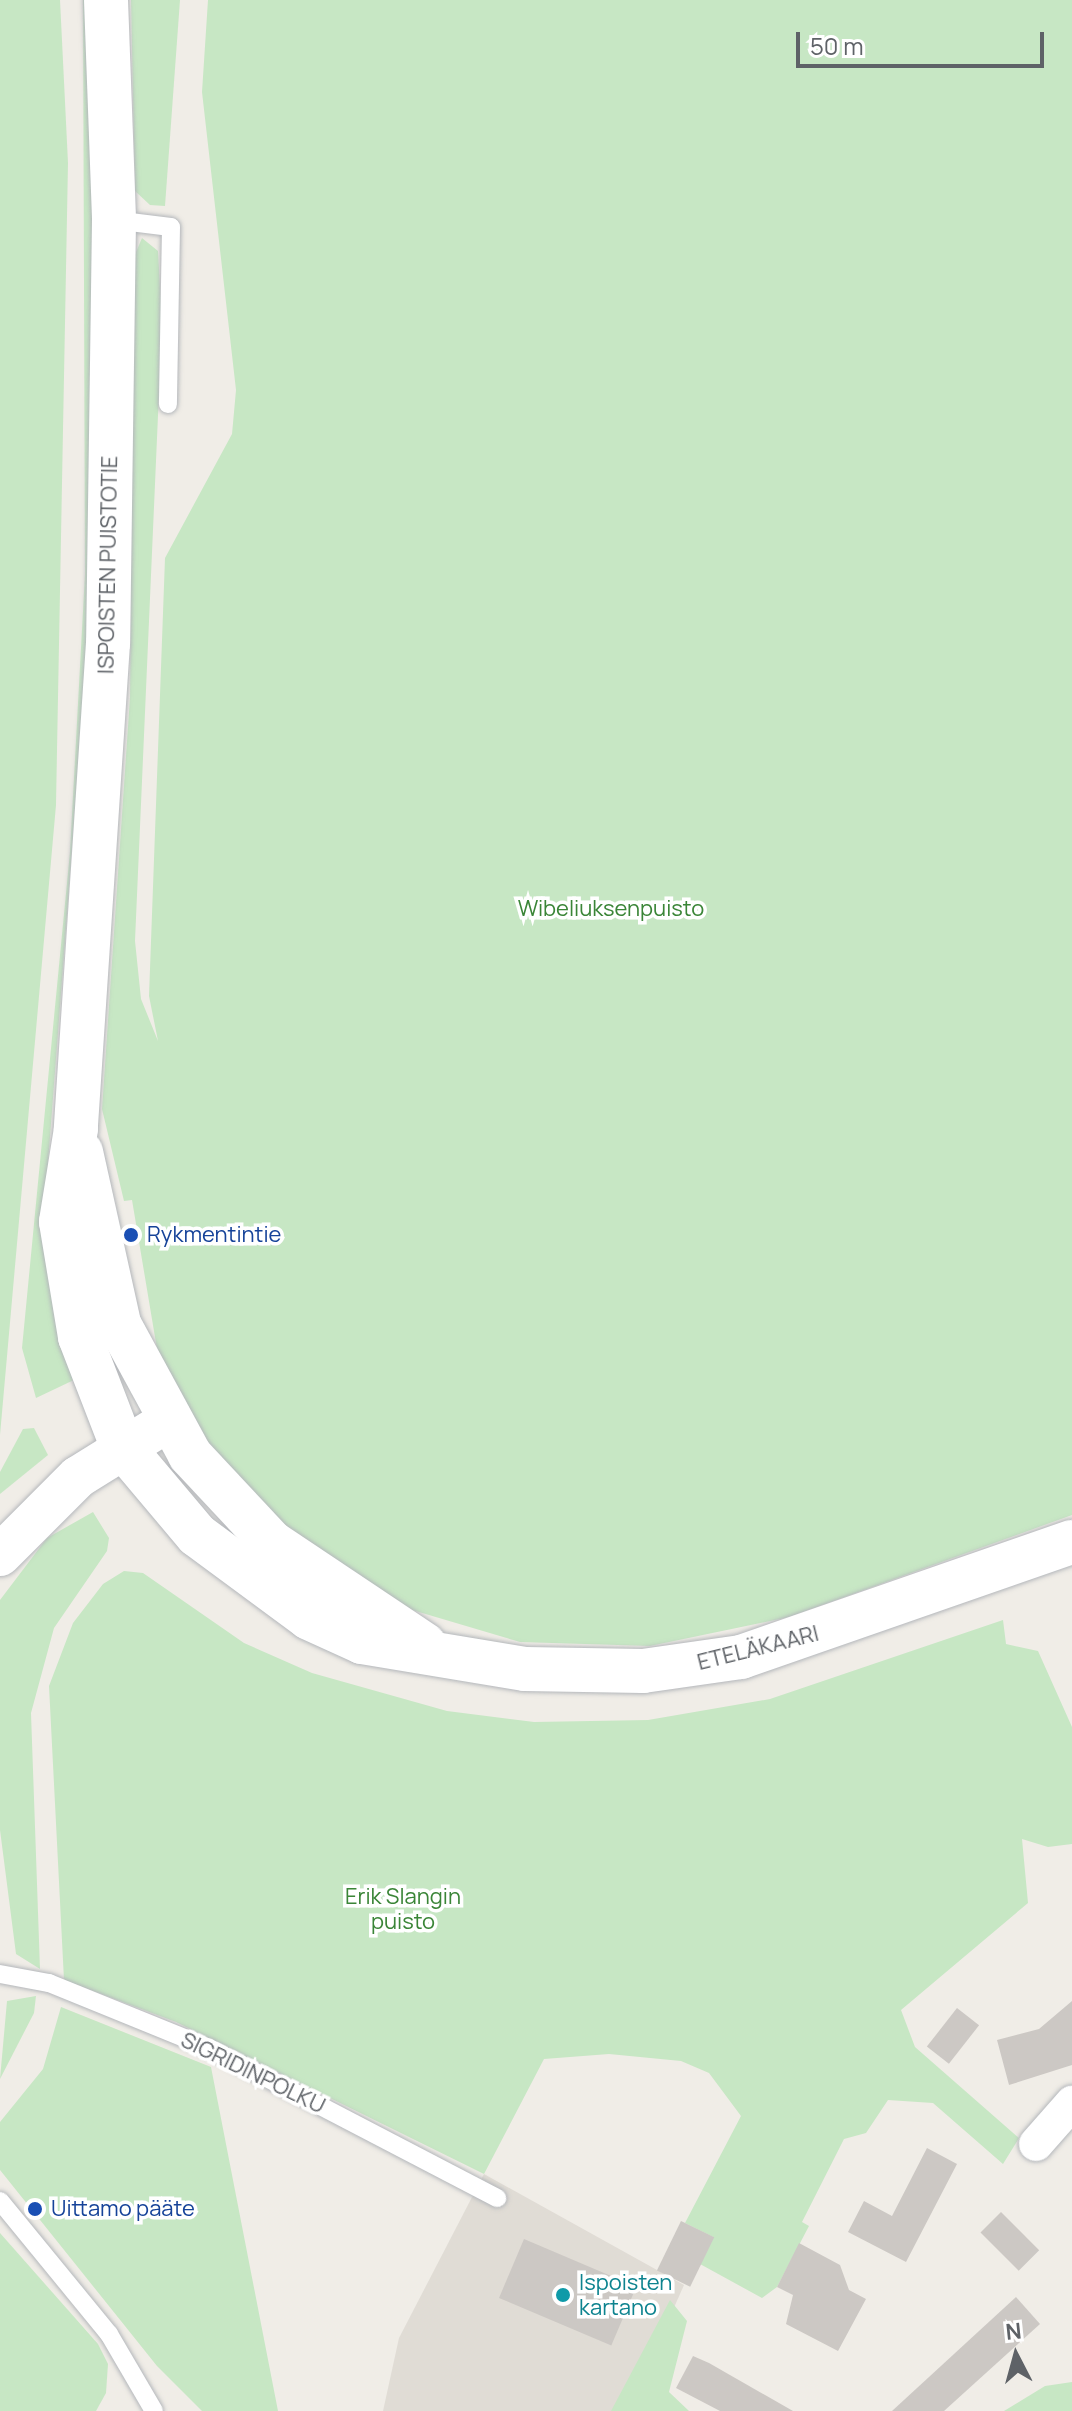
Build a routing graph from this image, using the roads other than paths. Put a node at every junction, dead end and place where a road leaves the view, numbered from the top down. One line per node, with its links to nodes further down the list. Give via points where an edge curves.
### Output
1 (106, 0): 2 (main road, ISPOISTEN PUISTOTIE)
2 (114, 220): 3 (lane, via 171,227); 4 (main road, ISPOISTEN PUISTOTIE, via 108,643)
3 (168, 404)
4 (76, 1129): 5 (main road, ISPOISTEN PUISTOTIE, via 115,1310); 6 (main road, ISPOISTEN PUISTOTIE, via 62,1189 63,1261 91,1374)
5 (168, 1421): 6 (street); 9 (main road, ETELÄKAARI, via 207,1478 271,1542)
6 (122, 1446): 8 (street, via 41,1507); 9 (main road, ETELÄKAARI, via 197,1535 277,1599 362,1642)
7 (1072, 1542): 9 (main road, ETELÄKAARI, via 817,1635 704,1663 580,1673)
8 (0, 1555)
9 (430, 1649)
10 (0, 1974): 13 (lane, SIGRIDINPOLKU, via 49,1983 209,2048)
11 (1072, 2103): 12 (street)
12 (1036, 2144)
13 (497, 2198)
14 (0, 2201): 15 (lane, via 109,2334)
15 (154, 2411)

